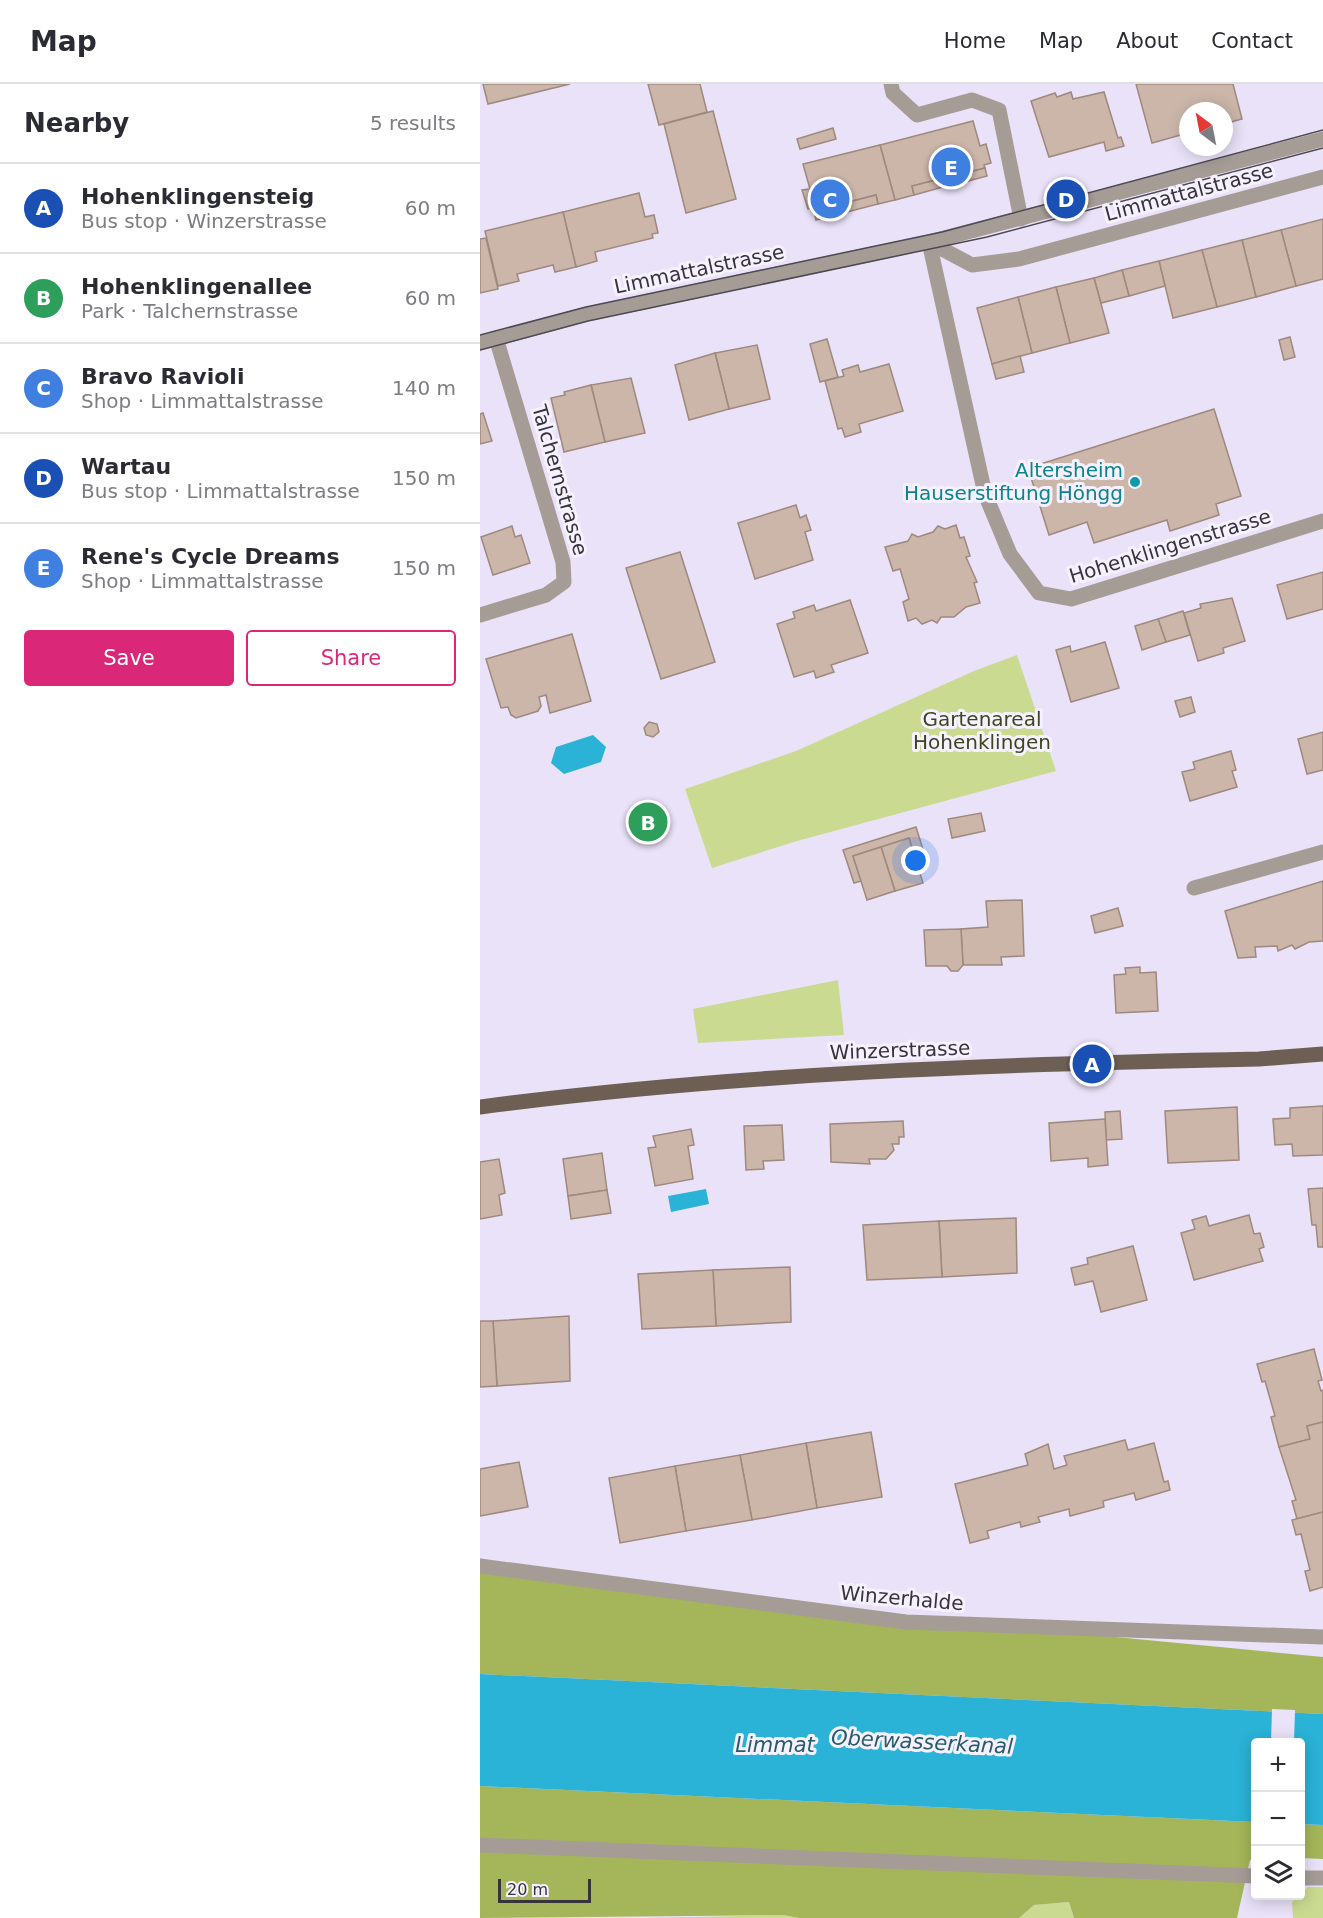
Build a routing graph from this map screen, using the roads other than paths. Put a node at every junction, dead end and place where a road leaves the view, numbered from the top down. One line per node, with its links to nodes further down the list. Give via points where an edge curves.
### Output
1 (891, 84): 4 (street, via 893,93 917,115 972,99 999,110)
2 (1323, 139): 4 (street, Limmattalstrasse)
3 (1323, 177): 5 (street, Limmattalstrasse, via 1019,259 972,265)
4 (1021, 219): 5 (street, Limmattalstrasse)
5 (929, 242): 6 (street, Limmattalstrasse, via 598,311); 8 (street, Hohenklingenstrasse, via 986,494 1010,554 1039,593 1071,599)
6 (496, 338): 7 (street, Limmattalstrasse); 9 (street, Talchernstrasse, via 563,562 564,582 546,595)
7 (480, 343)
8 (1323, 521)
9 (480, 615)
10 (1323, 852): 11 (street)
11 (1194, 888)
12 (1323, 1054): 13 (main road, Winzerstrasse, via 845,1071 600,1091)
13 (480, 1107)
14 (480, 1566): 15 (street, Winzerhalde, via 906,1622)
15 (1323, 1637)
16 (480, 1845): 17 (street)
17 (1251, 1876)
18 (1305, 1878): 19 (street)
19 (1323, 1878)

